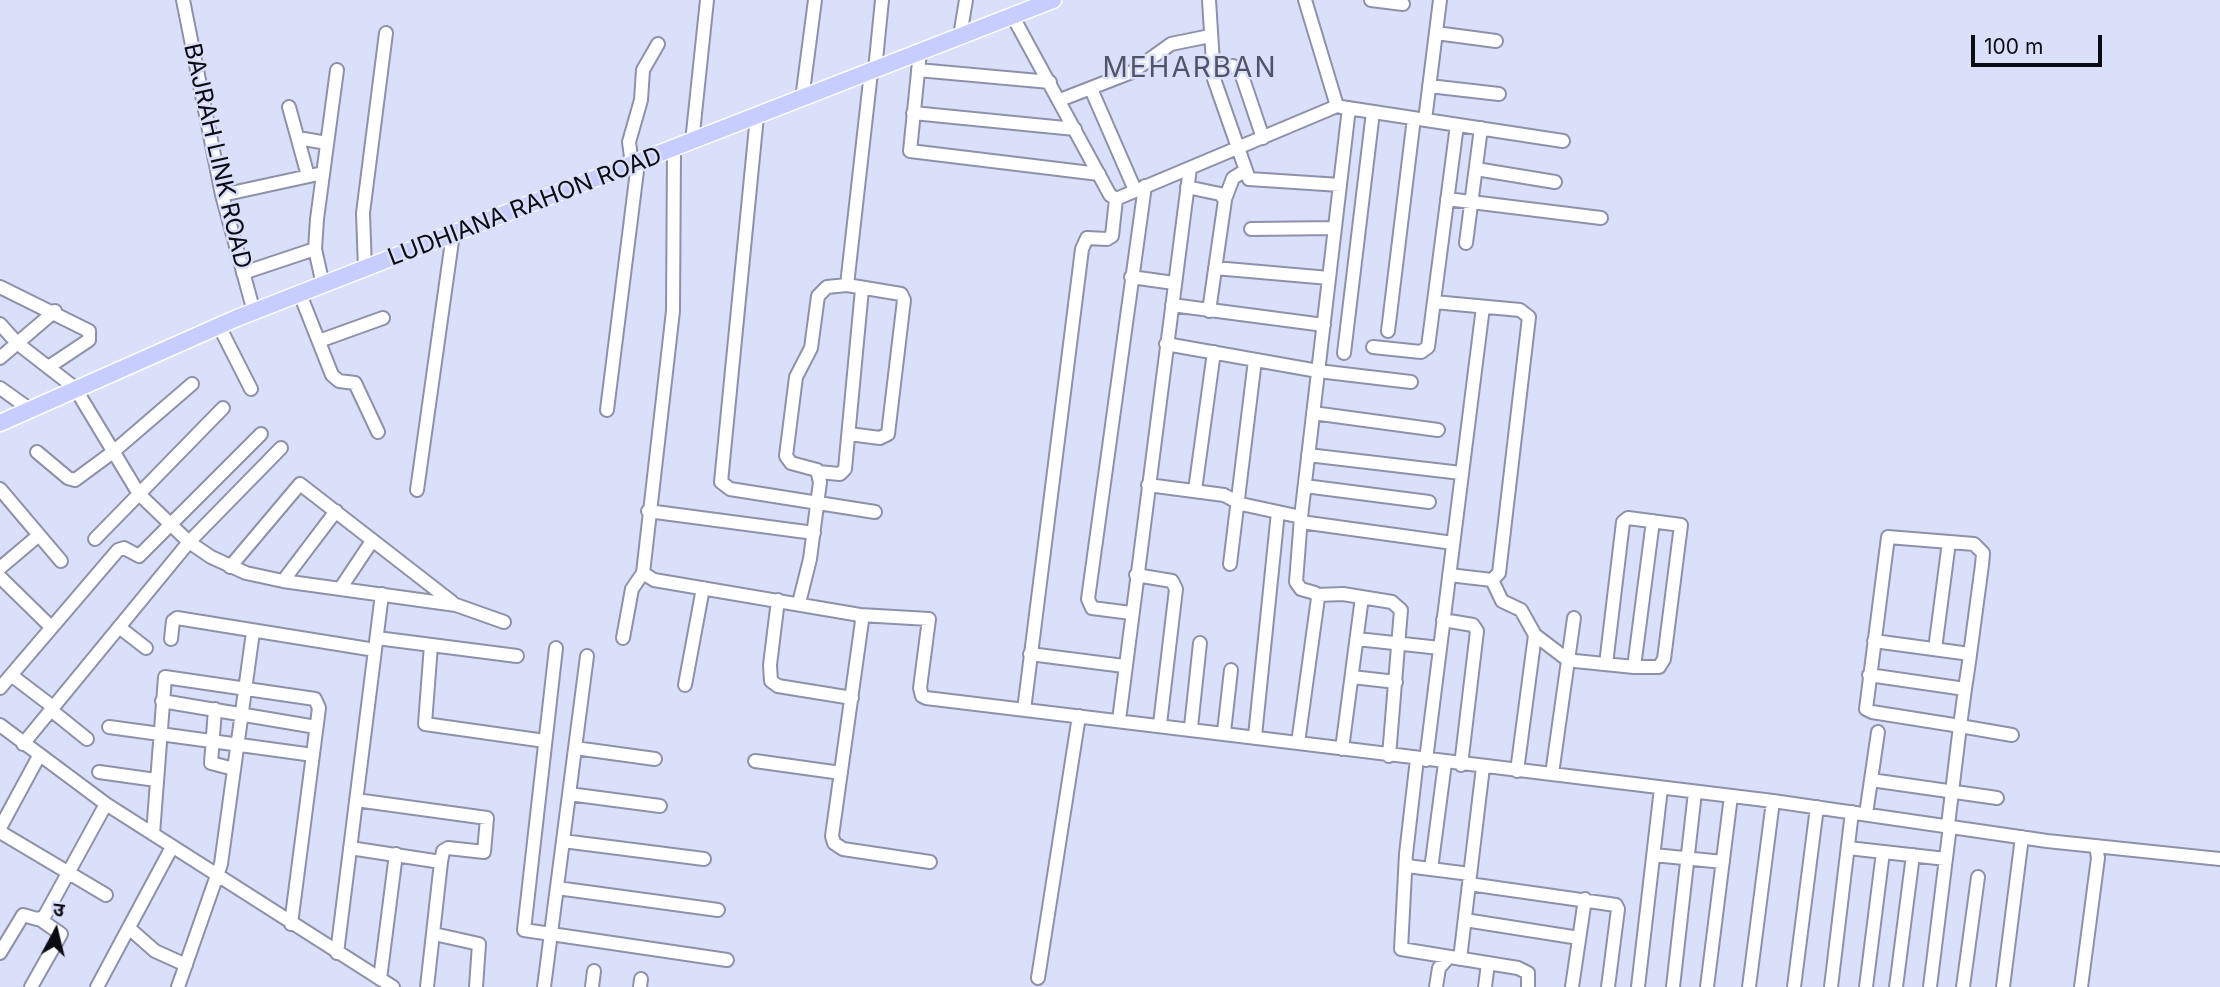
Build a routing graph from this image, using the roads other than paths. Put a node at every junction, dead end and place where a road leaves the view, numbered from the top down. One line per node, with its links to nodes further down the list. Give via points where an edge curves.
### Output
1 (183, 0): 57 (street, BAJRAH LINK ROAD)
2 (707, 0): 42 (street)
3 (815, 0): 28 (street)
4 (882, 0): 23 (street)
5 (966, 0): 15 (street)
6 (1053, 0): 12 (main road, LUDHIANA RAHON ROAD)
7 (1209, 0): 16 (street)
8 (1305, 0): 31 (street)
9 (1371, 0): 11 (street)
10 (1440, 0): 14 (street)
11 (1403, 4)
12 (1012, 15): 15 (main road, LUDHIANA RAHON ROAD); 24 (street)
13 (386, 33): 69 (street, via 363,213)
14 (1436, 33): 17 (street); 25 (street)
15 (960, 36): 19 (main road, LUDHIANA RAHON ROAD)
16 (1210, 36): 22 (street); 26 (street, via 1171,44 1140,68)
17 (1496, 41)
18 (658, 44): 46 (street, via 643,70 641,100 629,142)
19 (920, 52): 21 (street); 23 (main road, LUDHIANA RAHON ROAD)
20 (337, 70): 43 (street)
21 (918, 70): 24 (street); 33 (street)
22 (1212, 70): 40 (street, via 1233,66 1240,70); 44 (street)
23 (873, 71): 28 (main road, LUDHIANA RAHON ROAD); 75 (street)
24 (1050, 82): 29 (street)
25 (1429, 86): 27 (street); 35 (street)
26 (1091, 89): 29 (street); 56 (street)
27 (1499, 94)
28 (802, 99): 34 (main road, LUDHIANA RAHON ROAD)
29 (1060, 100): 38 (street)
30 (289, 107): 39 (street)
31 (1343, 107): 32 (street); 40 (street); 54 (street)
32 (1373, 112): 35 (street); 95 (street)
33 (913, 113): 38 (street); 51 (street, via 909,146 913,153)
34 (757, 116): 42 (main road, LUDHIANA RAHON ROAD); 126 (street, via 720,477 730,489)
35 (1420, 119): 36 (street); 89 (street)
36 (1457, 125): 37 (street); 60 (street)
37 (1481, 128): 41 (street); 48 (street)
38 (1075, 129): 51 (street)
39 (298, 138): 43 (street); 52 (street)
40 (1263, 138): 44 (street)
41 (1563, 141)
42 (692, 142): 45 (main road, LUDHIANA RAHON ROAD)
43 (327, 143): 50 (street)
44 (1240, 147): 47 (street); 49 (street)
45 (674, 149): 46 (main road, LUDHIANA RAHON ROAD); 131 (street, via 673,311)
46 (635, 164): 65 (main road, LUDHIANA RAHON ROAD); 107 (street)
47 (1189, 168): 55 (street); 56 (street)
48 (1476, 169): 53 (street); 61 (street)
49 (1246, 170): 54 (street, via 1252,180); 59 (street, via 1233,178)
50 (323, 173): 52 (street); 67 (street)
51 (1099, 174): 58 (street)
52 (308, 176): 57 (street)
53 (1555, 182)
54 (1340, 185): 63 (street)
55 (1187, 187): 59 (street); 73 (street)
56 (1140, 188): 58 (street); 71 (street)
57 (222, 195): 70 (street, BAJRAH LINK ROAD)
58 (1116, 198): 183 (street, via 1112,236 1087,238 1082,249)
59 (1225, 199): 68 (street)
60 (1447, 199): 61 (street); 79 (street)
61 (1471, 203): 62 (street); 66 (street)
62 (1601, 218)
63 (1335, 228): 64 (street); 72 (street)
64 (1251, 229)
65 (453, 234): 69 (main road, LUDHIANA RAHON ROAD); 123 (street)
66 (1466, 243)
67 (315, 249): 70 (street); 74 (street)
68 (1215, 268): 72 (street); 82 (street)
69 (365, 269): 74 (main road, LUDHIANA RAHON ROAD)
70 (243, 272): 84 (street, BAJRAH LINK ROAD)
71 (1130, 277): 73 (street); 162 (street, via 1088,600 1091,608)
72 (1329, 278): 87 (street)
73 (1174, 283): 80 (street)
74 (323, 285): 78 (main road, LUDHIANA RAHON ROAD)
75 (847, 285): 77 (street); 118 (street, via 827,287 818,296 811,348 796,377 786,456 791,463)
76 (0, 287): 83 (street)
77 (862, 289): 113 (street); 113 (street, via 901,294 905,300 888,434 880,438)
78 (300, 294): 84 (main road, LUDHIANA RAHON ROAD); 90 (street)
79 (1434, 302): 81 (street); 93 (street, via 1425,351)
80 (1172, 305): 82 (street); 92 (street)
81 (1483, 307): 119 (street); 152 (street, via 1520,310 1529,317 1499,573)
82 (1209, 310): 87 (street)
83 (55, 312): 91 (street); 98 (street, via 90,335)
84 (254, 312): 88 (main road, LUDHIANA RAHON ROAD)
85 (383, 318): 90 (street)
86 (0, 324): 91 (street)
87 (1324, 325): 99 (street)
88 (219, 326): 103 (main road, LUDHIANA RAHON ROAD); 104 (street)
89 (1388, 331)
90 (319, 341): 111 (street, via 332,375 338,381 355,383)
91 (18, 343): 96 (street); 98 (street)
92 (1166, 344): 94 (street); 120 (street)
93 (1373, 347)
94 (1214, 352): 97 (street); 124 (street)
95 (1344, 352)
96 (0, 358)
97 (1255, 360): 99 (street); 127 (street)
98 (50, 366): 103 (street)
99 (1318, 371): 100 (street); 108 (street)
100 (1411, 382)
101 (192, 384): 116 (street)
102 (0, 388): 105 (street)
103 (75, 388): 105 (main road, LUDHIANA RAHON ROAD); 116 (street)
104 (251, 389)
105 (28, 408): 109 (main road, LUDHIANA RAHON ROAD)
106 (223, 408): 125 (street)
107 (607, 410)
108 (1313, 413): 110 (street); 117 (street)
109 (0, 423)
110 (1438, 430)
111 (378, 432)
112 (261, 434): 136 (street)
113 (849, 434): 118 (street, via 843,472)
114 (281, 448): 142 (street)
115 (37, 452): 116 (street, via 71,481)
116 (113, 452): 125 (street)
117 (1308, 455): 119 (street); 121 (street)
118 (818, 472): 126 (street)
119 (1461, 473): 143 (street)
120 (1148, 485): 124 (street); 149 (street)
121 (1305, 486): 128 (street); 134 (street)
122 (0, 489): 129 (street)
123 (417, 490)
124 (1195, 491): 127 (street)
125 (139, 494): 136 (street); 139 (street)
126 (818, 502): 132 (street); 137 (street)
127 (1238, 502): 133 (street); 145 (street)
128 (1429, 502)
129 (4, 504): 138 (street)
130 (336, 511): 140 (street); 146 (street, via 305,486 298,486); 153 (street)
131 (648, 511): 137 (street); 148 (street)
132 (875, 512)
133 (1278, 512): 134 (street); 218 (street)
134 (1301, 520): 143 (street); 157 (street, via 1296,582)
135 (1653, 521): 188 (street, via 1628,518 1623,522); 190 (street); 190 (street, via 1681,525 1677,566 1664,660 1659,667)
136 (170, 523): 142 (street); 167 (street, via 139,556 124,548 118,550)
137 (814, 533): 160 (street)
138 (39, 535): 144 (street); 147 (street)
139 (95, 539)
140 (373, 541): 155 (street); 161 (street)
141 (1949, 541): 174 (street, via 1888,537); 182 (street); 184 (street, via 1978,545 1983,553)
142 (189, 542): 146 (street); 168 (street)
143 (1452, 543): 150 (street)
144 (61, 561)
145 (1230, 564)
146 (230, 567): 153 (street)
147 (0, 568)
148 (643, 573): 154 (street, via 654,580); 171 (street, via 632,589)
149 (1136, 575): 162 (street); 208 (street, via 1172,581 1176,589)
150 (1449, 575): 152 (street); 165 (street)
151 (0, 577): 167 (street)
152 (1492, 580): 170 (street, via 1496,594 1521,610)
153 (283, 581): 155 (street)
154 (703, 588): 159 (street); 196 (street)
155 (340, 589): 156 (street)
156 (382, 594): 161 (street); 177 (street)
157 (1317, 595): 158 (street); 222 (street)
158 (1362, 597): 173 (street); 176 (street, via 1398,604)
159 (778, 600): 160 (street); 200 (street, via 771,681)
160 (799, 603): 163 (street)
161 (456, 605): 166 (street)
162 (1131, 613): 189 (street)
163 (860, 615): 200 (street); 204 (street, via 929,619 922,696)
164 (1574, 618): 187 (street)
165 (1443, 620): 181 (street); 234 (street, via 1473,625 1477,631)
166 (504, 622)
167 (50, 626): 193 (street)
168 (119, 627): 179 (street); 202 (street)
169 (253, 632): 172 (street, via 177,618); 177 (street); 198 (street)
170 (1535, 635): 187 (street); 237 (street)
171 (623, 638)
172 (170, 639)
173 (1357, 639): 176 (street); 194 (street)
174 (1874, 641): 182 (street); 192 (street)
175 (1200, 643): 213 (street)
176 (1400, 643): 181 (street); 195 (street)
177 (376, 644): 178 (street); 249 (street)
178 (430, 645): 185 (street); 221 (street, via 425,724)
179 (146, 648)
180 (556, 648): 221 (street)
181 (1440, 648): 231 (street)
182 (1935, 649): 184 (street)
183 (1030, 654): 189 (street); 204 (street)
184 (1970, 654): 199 (street)
185 (517, 656)
186 (587, 656): 225 (street)
187 (1568, 660): 188 (street); 240 (street)
188 (1606, 664): 190 (street)
189 (1124, 666): 207 (street)
190 (1634, 667)
191 (1231, 670): 214 (street)
192 (1869, 675): 199 (street); 210 (street, via 1868,711)
193 (11, 676): 197 (street); 202 (street)
194 (1352, 677): 195 (street); 226 (street)
195 (1396, 682): 228 (street)
196 (685, 685)
197 (0, 688)
198 (246, 688): 201 (street, via 170,676 163,680); 205 (street); 212 (street, via 315,699 319,705)
199 (1965, 689): 210 (street)
200 (852, 698): 239 (street)
201 (162, 701): 203 (street); 216 (street)
202 (52, 709): 219 (street); 223 (street)
203 (215, 709): 205 (street); 220 (street)
204 (1024, 710): 206 (street)
205 (242, 714): 212 (street); 224 (street)
206 (1079, 716): 207 (street); 300 (street)
207 (1119, 720): 208 (street)
208 (1160, 724): 213 (street)
209 (0, 725): 223 (street)
210 (1961, 726): 217 (street); 245 (street)
211 (109, 727): 216 (street)
212 (316, 727): 227 (street)
213 (1191, 727): 214 (street)
214 (1224, 732): 218 (street)
215 (1878, 732): 242 (street)
216 (160, 733): 220 (street); 241 (street)
217 (2012, 735)
218 (1255, 736): 222 (street)
219 (87, 739)
220 (212, 740): 224 (street); 236 (street, via 211,763)
221 (545, 741): 291 (street, via 522,926 528,933)
222 (1298, 743): 226 (street)
223 (23, 744): 229 (street)
224 (238, 744): 227 (street); 236 (street)
225 (575, 748): 230 (street); 246 (street)
226 (1342, 749): 228 (street)
227 (313, 755): 288 (street)
228 (1389, 756): 231 (street)
229 (39, 757): 251 (street); 257 (street)
230 (655, 759)
231 (1422, 760): 233 (street); 276 (street)
232 (755, 761): 239 (street)
233 (1445, 763): 234 (street); 277 (street)
234 (1461, 765): 235 (street)
235 (1483, 767): 237 (street); 281 (street)
236 (234, 769): 279 (street)
237 (1517, 771): 240 (street)
238 (99, 772): 241 (street)
239 (841, 773): 274 (street, via 834,843 843,849)
240 (1552, 774): 243 (street)
241 (156, 780): 258 (street)
242 (1871, 780): 245 (street); 255 (street)
243 (1661, 788): 244 (street); 267 (street)
244 (1695, 792): 247 (street); 269 (street)
245 (1952, 792): 248 (street); 256 (street)
246 (569, 794): 252 (street); 260 (street)
247 (1731, 796): 250 (street); 275 (street)
248 (1997, 798)
249 (356, 800): 263 (street); 273 (street, via 487,818 485,852 448,848)
250 (1773, 801): 253 (street); 318 (street)
251 (106, 804): 258 (street); 278 (street)
252 (660, 806)
253 (1817, 807): 254 (street); 319 (street)
254 (1852, 812): 255 (street); 264 (street)
255 (1866, 814): 256 (street)
256 (1949, 825): 259 (street); 271 (street)
257 (0, 830): 278 (street)
258 (153, 834): 262 (street)
259 (2022, 837): 261 (street); 325 (street)
260 (563, 841): 270 (street); 282 (street)
261 (2096, 846): 272 (street); 326 (street)
262 (172, 847): 279 (street); 289 (street)
263 (350, 848): 266 (street); 294 (street)
264 (1848, 848): 265 (street); 320 (street)
265 (1883, 852): 268 (street); 321 (street)
266 (396, 854): 273 (street); 301 (street)
267 (1654, 855): 269 (street); 315 (street)
268 (1913, 855): 271 (street); 322 (street)
269 (1688, 858): 275 (street); 316 (street)
270 (704, 859)
271 (1946, 859): 323 (street)
272 (2220, 859)
273 (441, 862): 290 (street)
274 (930, 862)
275 (1723, 862): 317 (street)
276 (1407, 866): 277 (street); 295 (street, via 1401,949)
277 (1431, 869): 281 (street)
278 (70, 873): 283 (street); 286 (street)
279 (218, 877): 288 (street); 298 (street)
280 (1978, 877): 324 (street)
281 (1470, 879): 284 (street); 287 (street)
282 (556, 888): 285 (street); 291 (street)
283 (106, 895)
284 (1585, 899): 292 (street); 314 (street, via 1611,902 1618,909)
285 (718, 910)
286 (41, 919): 293 (street, via 23,915); 302 (street, via 61,934)
287 (1465, 920): 292 (street); 295 (street)
288 (291, 924): 294 (street)
289 (130, 929): 298 (street, via 155,951); 303 (street)
290 (434, 934): 306 (street); 307 (street, via 479,944)
291 (550, 936): 296 (street); 308 (street)
292 (1579, 937): 313 (street)
293 (0, 953)
294 (337, 953): 301 (street)
295 (1454, 958): 297 (street); 310 (street, via 1439,968)
296 (727, 960)
297 (1488, 963): 311 (street); 312 (street, via 1525,970)
298 (186, 965): 304 (street)
299 (594, 971): 309 (street)
300 (1038, 978)
301 (380, 979): 305 (street)
302 (31, 987)
303 (97, 987)
304 (178, 987)
305 (393, 987)
306 (427, 987)
307 (476, 987)
308 (544, 987)
309 (592, 987)
310 (1436, 987)
311 (1485, 987)
312 (1528, 987)
313 (1572, 987)
314 (1608, 987)
315 (1638, 987)
316 (1673, 987)
317 (1707, 987)
318 (1749, 987)
319 (1794, 987)
320 (1831, 987)
321 (1866, 987)
322 (1896, 987)
323 (1930, 987)
324 (1964, 987)
325 (2003, 987)
326 (2081, 987)

